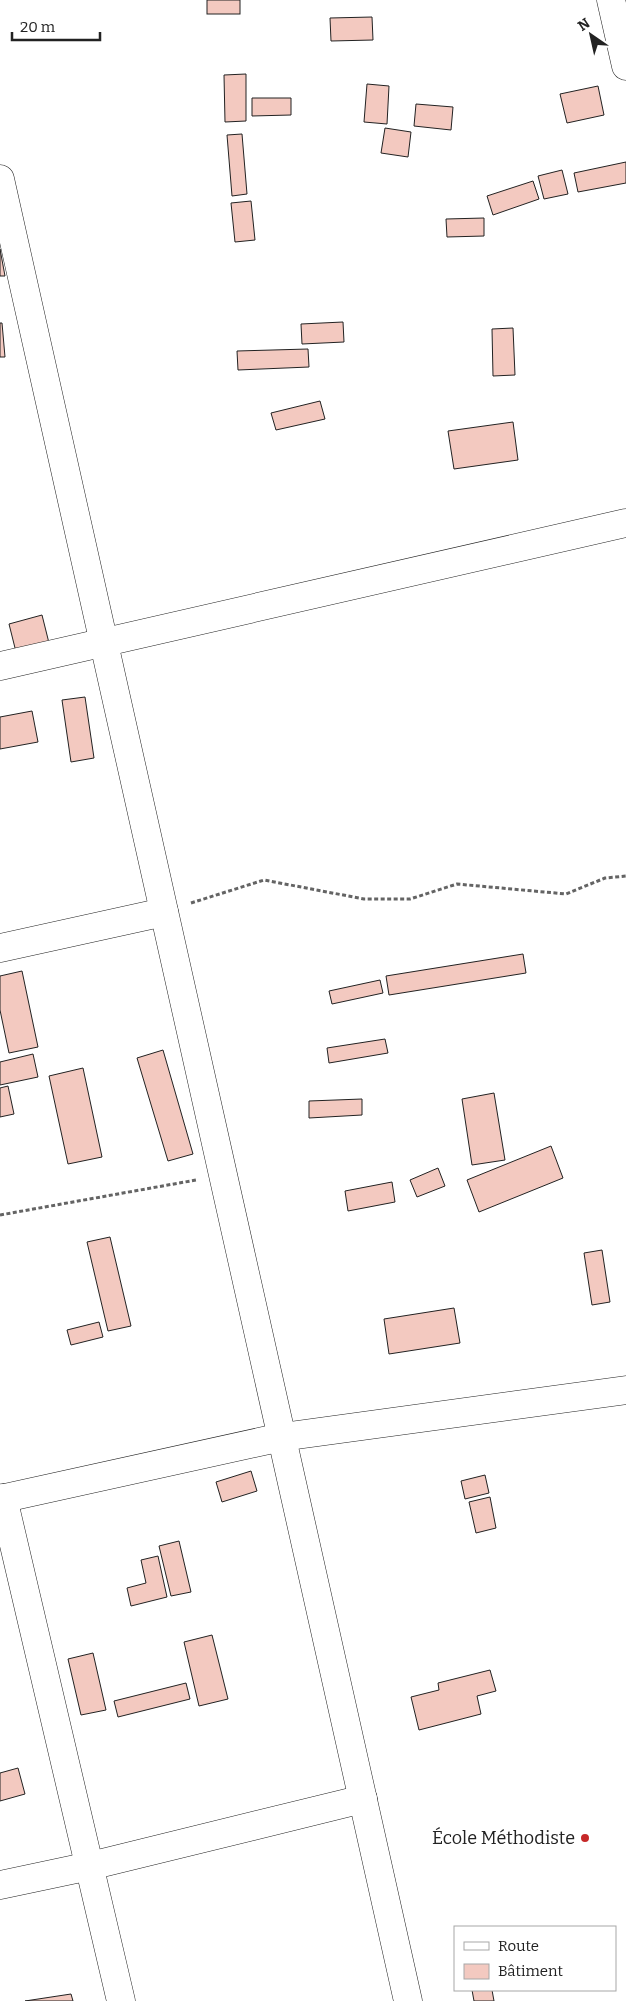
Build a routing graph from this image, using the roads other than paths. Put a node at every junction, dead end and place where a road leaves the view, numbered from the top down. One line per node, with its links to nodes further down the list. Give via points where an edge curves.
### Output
1 (611, 0): 2 (street)
2 (626, 66)
3 (0, 179): 5 (street)
4 (626, 523): 5 (street)
5 (104, 642): 6 (street); 7 (street)
6 (0, 666)
7 (164, 912): 8 (street); 10 (street)
8 (0, 948)
9 (626, 1390): 10 (street)
10 (282, 1437): 11 (street); 12 (street)
11 (2, 1499): 13 (street)
12 (363, 1799): 13 (street); 16 (street)
13 (90, 1866): 14 (street); 15 (street)
14 (0, 1885)
15 (121, 2001)
16 (408, 2001)

